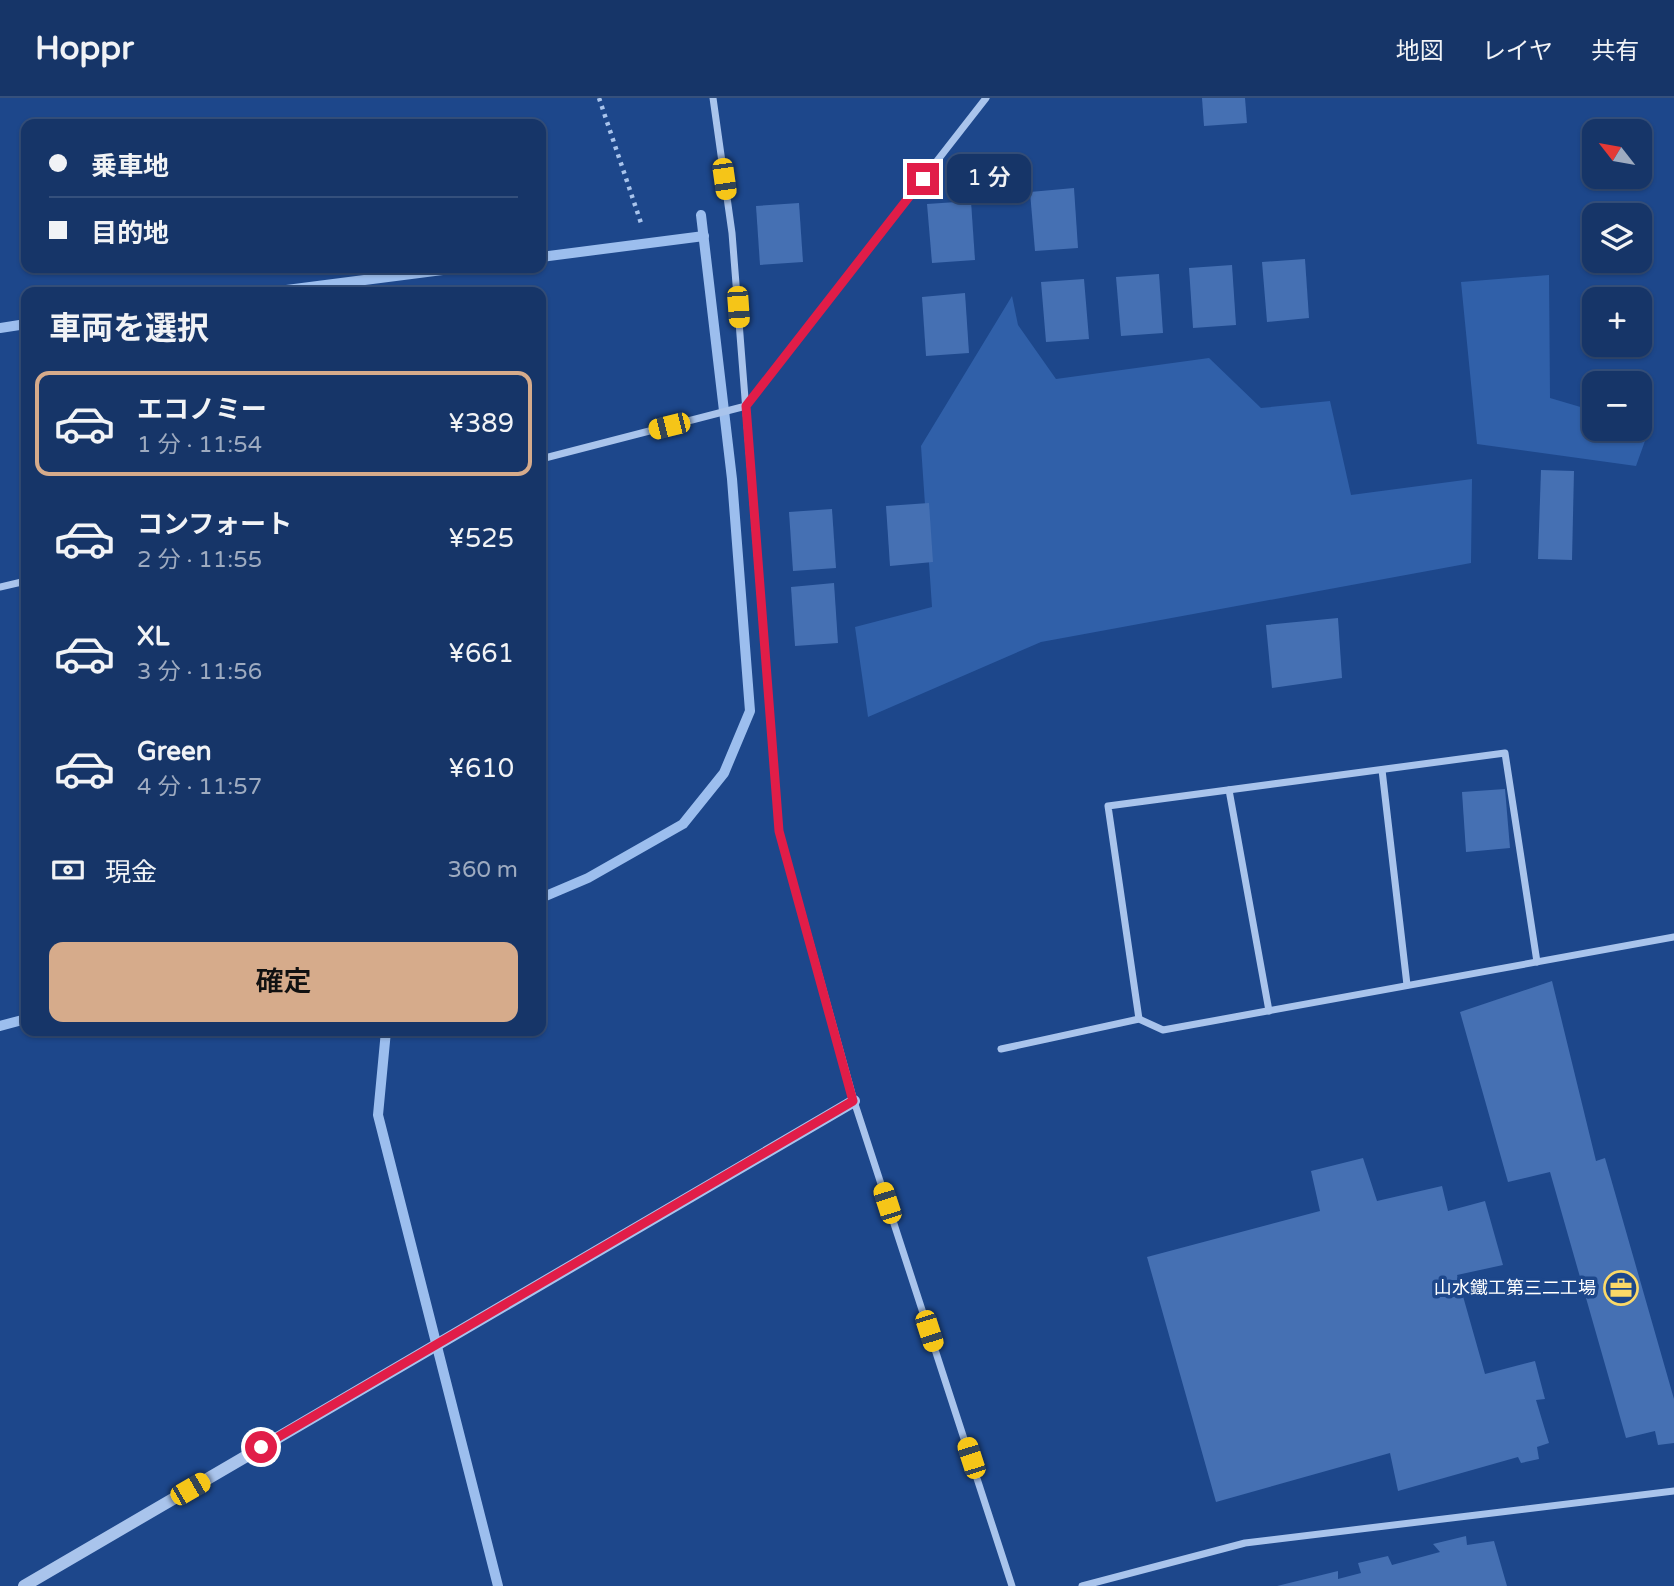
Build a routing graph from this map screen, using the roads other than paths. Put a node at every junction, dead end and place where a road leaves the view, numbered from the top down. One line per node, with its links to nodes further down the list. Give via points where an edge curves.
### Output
1 (713, 98): 3 (street, via 732,233)
2 (986, 98): 3 (street)
3 (746, 406): 4 (street); 15 (street, via 779,831)
4 (546, 458)
5 (21, 582): 6 (street)
6 (0, 587)
7 (1382, 770): 8 (street); 10 (street, via 1505,753); 11 (street)
8 (1229, 790): 12 (street); 13 (street, via 1108,806)
9 (1674, 937): 10 (street)
10 (1537, 962): 11 (street)
11 (1407, 985): 12 (street)
12 (1269, 1011): 13 (street, via 1163,1030)
13 (1139, 1019): 14 (street)
14 (1001, 1049)
15 (853, 1101): 17 (street); 18 (street)
16 (1674, 1491): 19 (street, via 1245,1543)
17 (23, 1586)
18 (1013, 1586)
19 (1082, 1586)

